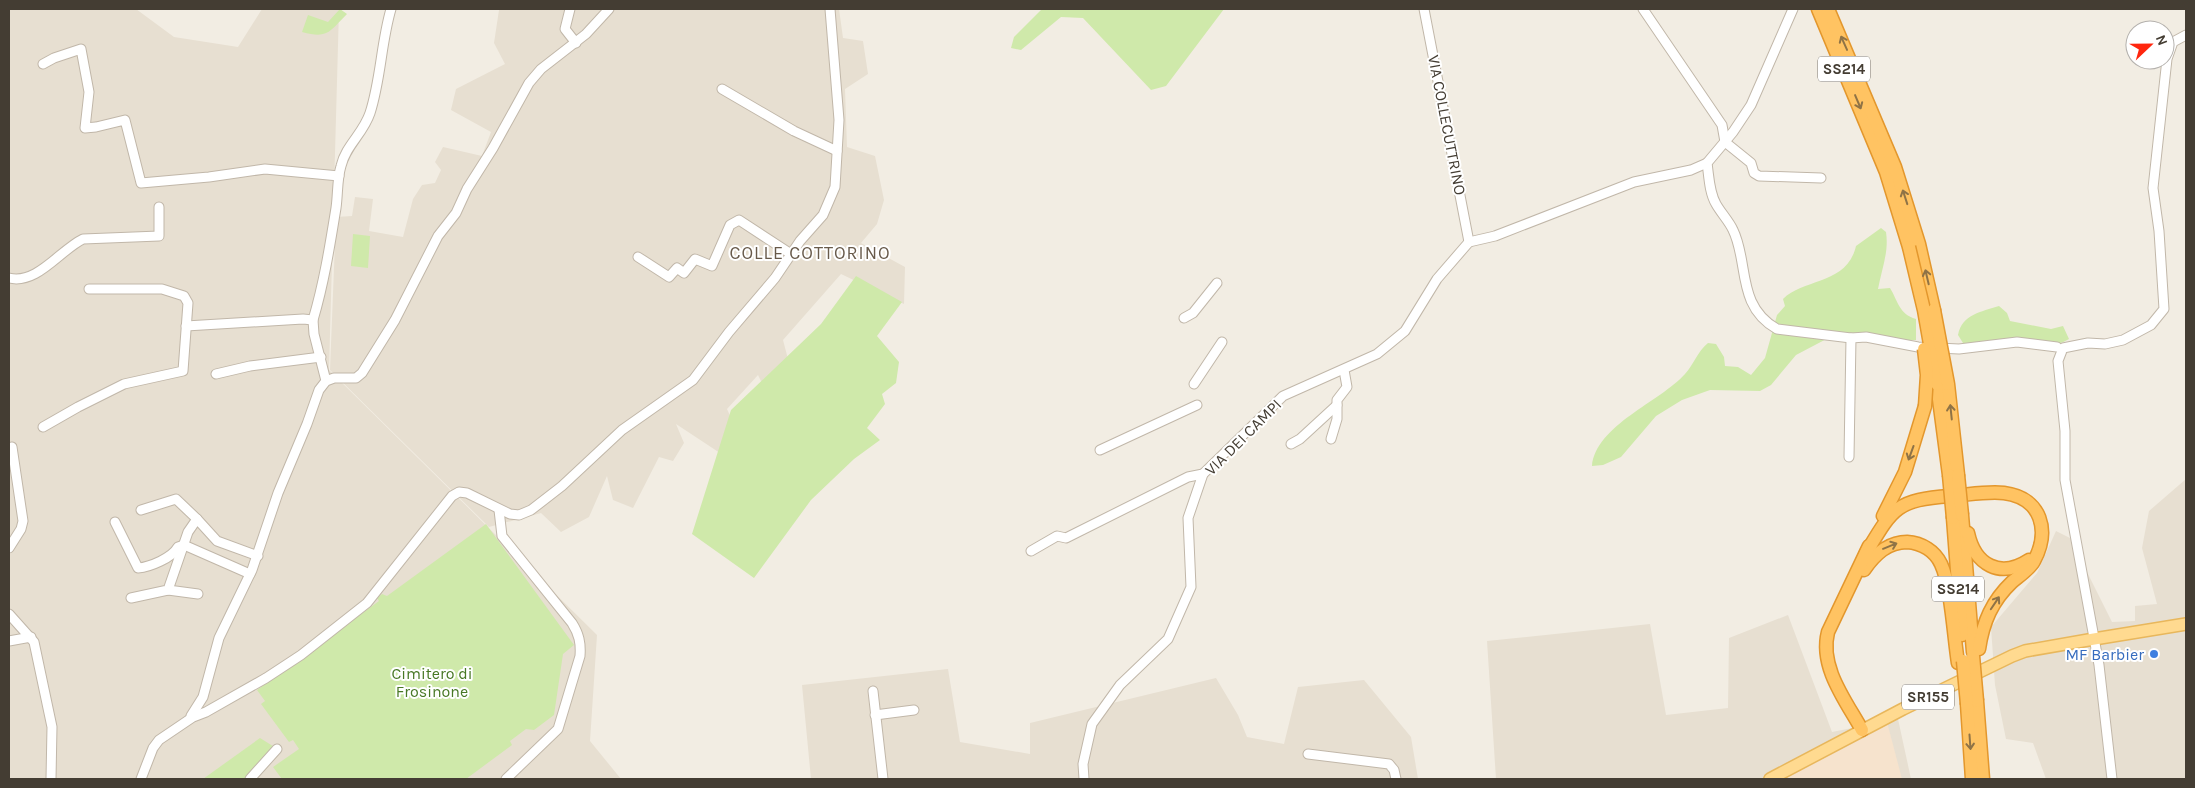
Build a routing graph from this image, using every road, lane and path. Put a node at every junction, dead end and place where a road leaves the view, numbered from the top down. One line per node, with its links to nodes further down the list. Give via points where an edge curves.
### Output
1 (391, 9): 18 (street, via 371,111 359,137 344,154)
2 (570, 9): 11 (street, via 565,29)
3 (609, 9): 11 (street)
4 (830, 9): 16 (street, via 838,92)
5 (1424, 9): 21 (street, VIA COLLECUTTRINO)
6 (1643, 9): 15 (street, via 1722,125)
7 (1792, 9): 15 (street, via 1762,85)
8 (1818, 9): 14 (highway, SS214, one-way to 14)
9 (1828, 9): 14 (highway, SS214, one-way to 9)
10 (2186, 34): 69 (street, via 2173,42 2167,59 2153,188 2164,309 2140,333 2105,344 2088,342 2063,348 2058,361 2065,431 2064,480)
11 (576, 43): 37 (street, via 541,69 519,98 502,133 467,188 456,213 438,236 404,304 362,372 356,378)
12 (43, 64): 18 (street, via 81,49 89,92 85,128 125,120 141,183 209,178 265,169)
13 (722, 89): 16 (street, via 794,131)
14 (1874, 127): 27 (highway, SS214, bridge); 27 (highway, SS214, one-way to 14, via 1919,244 1895,167)
15 (1725, 142): 17 (street); 19 (street, via 1751,162 1754,173 1759,176)
16 (837, 151): 22 (street, via 835,187 829,204)
17 (1707, 163): 21 (street, via 1691,170 1634,182 1495,236); 31 (street, via 1713,198 1734,230 1745,284 1754,305 1768,324 1777,329)
18 (339, 176): 29 (street)
19 (1821, 178)
20 (160, 208): 24 (street, via 159,236 83,239 32,275 23,279)
21 (1469, 242): 35 (street, VIA DEI CAMPI, via 1437,279 1405,331 1377,354)
22 (791, 254): 23 (street, via 740,220 730,225 712,266 695,259 684,273 677,268 669,277); 50 (street, via 693,380 622,430 542,504)
23 (638, 257)
24 (9, 278)
25 (1217, 283): 28 (street, via 1193,313)
26 (89, 289): 30 (street, via 162,289 180,294 188,303)
27 (1929, 310): 51 (highway, SS214, bridge, via 1943,384); 58 (highway, one-way to 58, bridge, via 1920,317 1926,375 1925,406 1904,472)
28 (1184, 318)
29 (314, 320): 30 (street); 34 (street, via 314,334)
30 (186, 326): 41 (street, via 183,371 124,384)
31 (1851, 338): 33 (street, via 1866,337 1918,347 1958,349 2017,342); 46 (street)
32 (1222, 342): 38 (street)
33 (2057, 347)
34 (321, 357): 36 (street); 37 (street)
35 (1344, 370): 40 (street, via 1347,387); 47 (street, VIA DEI CAMPI, via 1283,396)
36 (216, 374)
37 (326, 381): 59 (street, via 319,390 278,493)
38 (1194, 384)
39 (1197, 405): 45 (street)
40 (1337, 405): 42 (street); 43 (street)
41 (43, 427)
42 (1331, 439)
43 (1291, 444)
44 (12, 447): 56 (street, via 23,522)
45 (1100, 450)
46 (1849, 457)
47 (1203, 474): 57 (street, via 1188,477 1066,538 1057,536); 86 (street, VIA DEI CAMPI, via 1188,518 1191,587 1168,639 1120,685 1092,724 1083,764)
48 (141, 510): 52 (street, via 176,499)
49 (499, 510): 50 (street); 54 (street); 77 (street, via 467,493 459,492 452,496 367,603 266,678)
50 (515, 514): 54 (street)
51 (1957, 517): 60 (highway, via 1974,549 1993,567 2012,569); 71 (highway, SS214)
52 (197, 519): 55 (street); 59 (street, via 217,541)
53 (115, 522): 55 (street, via 138,568 163,559)
54 (501, 522): 84 (street, via 502,536 572,623 581,645 558,729)
55 (184, 545): 61 (street); 62 (street)
56 (9, 548)
57 (1031, 551)
58 (1866, 553): 60 (highway, via 1894,510 1901,505 1927,498 1998,492 2021,498 2035,510 2043,528 2043,539); 65 (highway)
59 (258, 556): 61 (street)
60 (2036, 557): 71 (highway, one-way to 60, via 1995,601)
61 (250, 574): 77 (street, via 219,638 198,709)
62 (168, 590): 63 (street); 64 (street)
63 (198, 594)
64 (131, 598)
65 (1839, 610): 71 (highway, one-way to 71, via 1865,568 1882,550 1902,542 1922,545 1936,556 1944,573); 78 (highway, via 1828,632 1826,653 1831,672)
66 (9, 614): 68 (street)
67 (2186, 624): 69 (main road, SR155)
68 (31, 637): 70 (street); 81 (street, via 52,727)
69 (2094, 639): 78 (main road, SR155, via 2012,656); 91 (street)
70 (9, 641)
71 (1968, 657): 72 (highway, SS214, bridge); 72 (highway, via 1979,675)
72 (1971, 686): 74 (highway, SS214, bridge)
73 (873, 691): 76 (street)
74 (1972, 703): 89 (highway, SS214, one-way to 89); 90 (highway, SS214)
75 (914, 710): 76 (street)
76 (876, 715): 85 (street)
77 (184, 723): 82 (street, via 159,740)
78 (1862, 730): 88 (main road, SR155)
79 (277, 749): 83 (street)
80 (1308, 754): 87 (street, via 1389,764)
81 (51, 779)
82 (141, 779)
83 (250, 779)
84 (506, 779)
85 (883, 779)
86 (1084, 779)
87 (1396, 779)
88 (1770, 779)
89 (1972, 779)
90 (1983, 779)
91 (2112, 779)

